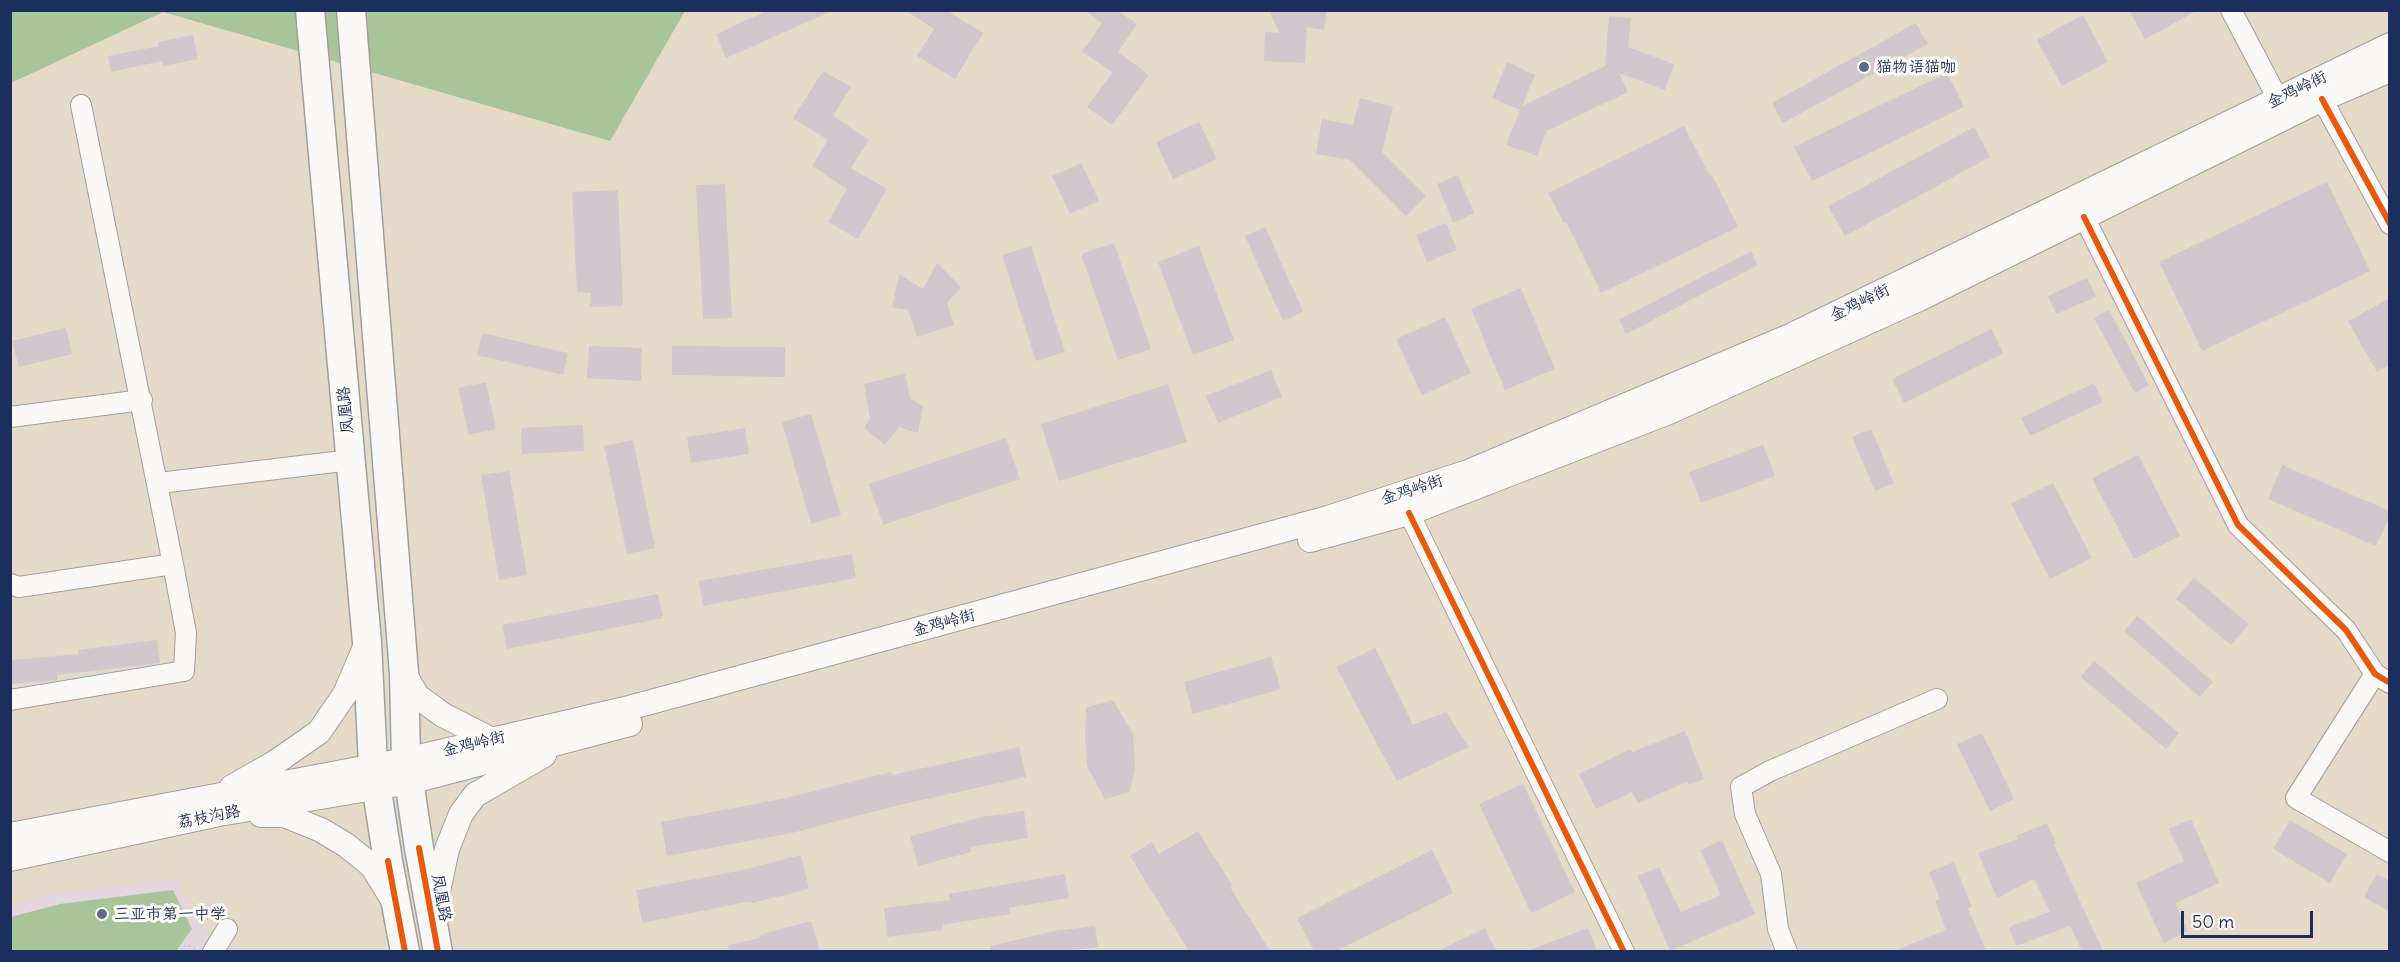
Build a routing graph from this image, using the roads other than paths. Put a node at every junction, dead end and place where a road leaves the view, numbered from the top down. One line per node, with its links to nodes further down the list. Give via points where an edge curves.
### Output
1 (310, 10): 13 (highway, 凤凰路)
2 (351, 10): 19 (highway, 凤凰路)
3 (2231, 10): 6 (street)
4 (2390, 45): 6 (main road, 金鸡岭街)
5 (2390, 70): 7 (main road, 金鸡岭街)
6 (2278, 99): 23 (main road, 金鸡岭街, via 1790,336 1468,472 1328,518 636,706)
7 (2322, 99): 9 (main road, 金鸡岭街); 10 (street)
8 (81, 105): 11 (street)
9 (2084, 217): 15 (main road, 金鸡岭街, via 1919,299 1669,412); 20 (street, via 2238,525 2346,630)
10 (2390, 224)
11 (142, 400): 12 (street); 14 (street)
12 (10, 417)
13 (351, 460): 14 (street); 18 (highway, 凤凰路)
14 (159, 483): 16 (street)
15 (1409, 513): 24 (main road, 金鸡岭街); 37 (street)
16 (173, 564): 17 (street, via 19,587); 22 (street, via 186,633 184,671)
17 (10, 584)
18 (367, 642): 26 (highway, 凤凰路); 27 (main road, via 345,694 319,732)
19 (404, 674): 23 (main road, via 417,696 443,715); 25 (highway, 凤凰路)
20 (2382, 678): 29 (street, via 2296,798)
21 (1937, 699): 38 (street, via 1741,787 1745,814 1771,874 1778,929)
22 (10, 700)
23 (492, 740): 25 (main road, 金鸡岭街)
24 (572, 740): 25 (main road, 金鸡岭街); 32 (main road, via 475,795 461,814 447,849)
25 (408, 771): 26 (main road, 荔枝沟路); 32 (highway, 凤凰路)
26 (375, 776): 27 (main road, 荔枝沟路); 31 (highway, 凤凰路)
27 (216, 806): 28 (main road, 荔枝沟路); 30 (main road, 荔枝沟路); 31 (main road, via 284,815 321,830 372,866)
28 (10, 835)
29 (2390, 852)
30 (10, 859)
31 (396, 904): 35 (highway, 凤凰路)
32 (431, 923): 36 (highway, 凤凰路)
33 (227, 929): 34 (street)
34 (213, 951)
35 (405, 951)
36 (438, 951)
37 (1624, 951)
38 (1787, 951)

